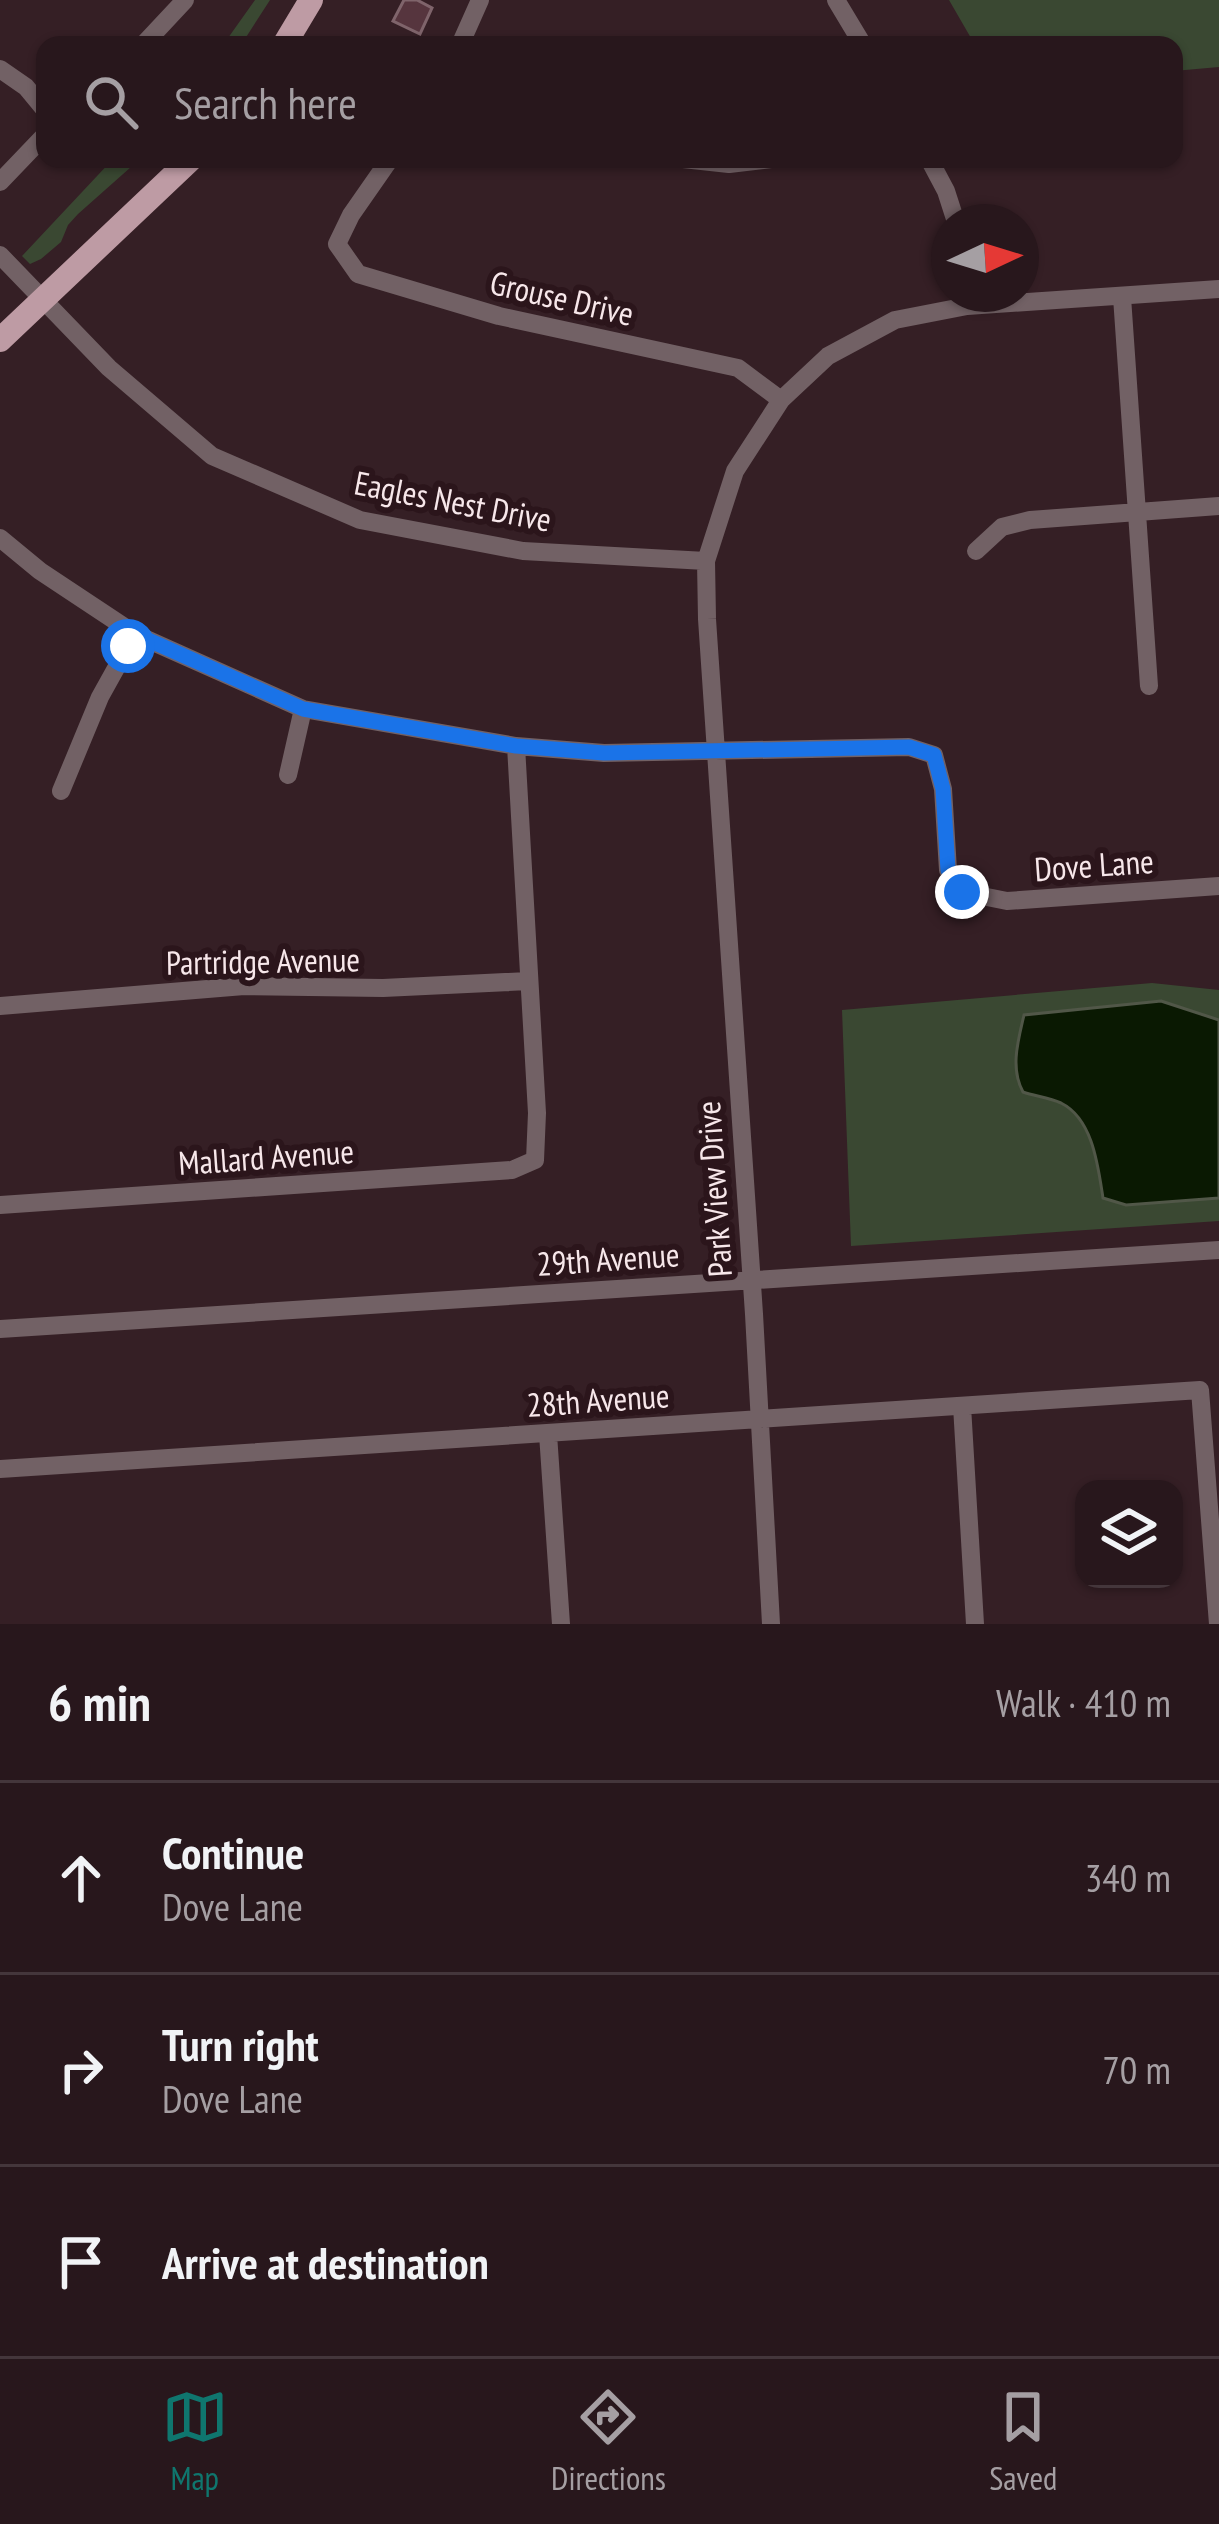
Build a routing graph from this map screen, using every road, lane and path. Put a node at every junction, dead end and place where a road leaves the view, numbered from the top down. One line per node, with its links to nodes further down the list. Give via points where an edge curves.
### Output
1 (185, 0): 5 (street)
2 (311, 0): 6 (main road)
3 (480, 0): 7 (street)
4 (836, 0): 8 (street)
5 (151, 36)
6 (289, 36)
7 (464, 36)
8 (857, 36)
9 (0, 69): 10 (street)
10 (36, 99)
11 (36, 144): 15 (street)
12 (182, 168): 21 (main road)
13 (383, 168): 24 (street, Grouse Drive, via 337,244 358,274 499,316 738,368)
14 (933, 168): 16 (street)
15 (0, 182)
16 (950, 204)
17 (0, 255): 21 (street, Eagles Nest Drive)
18 (1219, 289): 19 (street)
19 (1121, 297): 20 (street); 26 (street)
20 (1039, 299)
21 (45, 300): 23 (main road); 29 (street, Eagles Nest Drive, via 109,368 212,456 360,520 523,550)
22 (931, 310): 24 (street, via 828,356)
23 (0, 340)
24 (781, 400): 29 (street, via 735,472)
25 (1219, 506): 26 (street)
26 (1136, 511): 28 (street, via 1030,520 1002,527); 31 (street)
27 (0, 538): 30 (street, Dove Lane)
28 (976, 551)
29 (706, 561): 34 (street, Park View Drive)
30 (135, 634): 32 (street, Dove Lane); 36 (street)
31 (1149, 686)
32 (303, 709): 33 (street, Dove Lane); 35 (street)
33 (516, 746): 34 (street, Dove Lane); 38 (street)
34 (715, 749): 37 (street, Dove Lane, via 878,746 934,755 948,870 962,892 1007,901); 42 (street, Park View Drive)
35 (288, 776)
36 (61, 791)
37 (1219, 886)
38 (527, 980): 39 (street, Partridge Avenue, via 244,986); 40 (street, Mallard Avenue, via 535,1160 512,1170)
39 (0, 1006)
40 (0, 1205)
41 (1219, 1250): 42 (street, 29th Avenue)
42 (751, 1280): 43 (street, 29th Avenue); 45 (street, Park View Drive)
43 (0, 1329)
44 (962, 1406): 45 (street, 28th Avenue); 48 (street, 28th Avenue, via 1200,1390); 51 (street)
45 (759, 1419): 46 (street, 28th Avenue); 50 (street, Park View Drive)
46 (548, 1433): 47 (street, 28th Avenue); 49 (street)
47 (0, 1469)
48 (1218, 1610)
49 (561, 1624)
50 (771, 1624)
51 (974, 1624)

